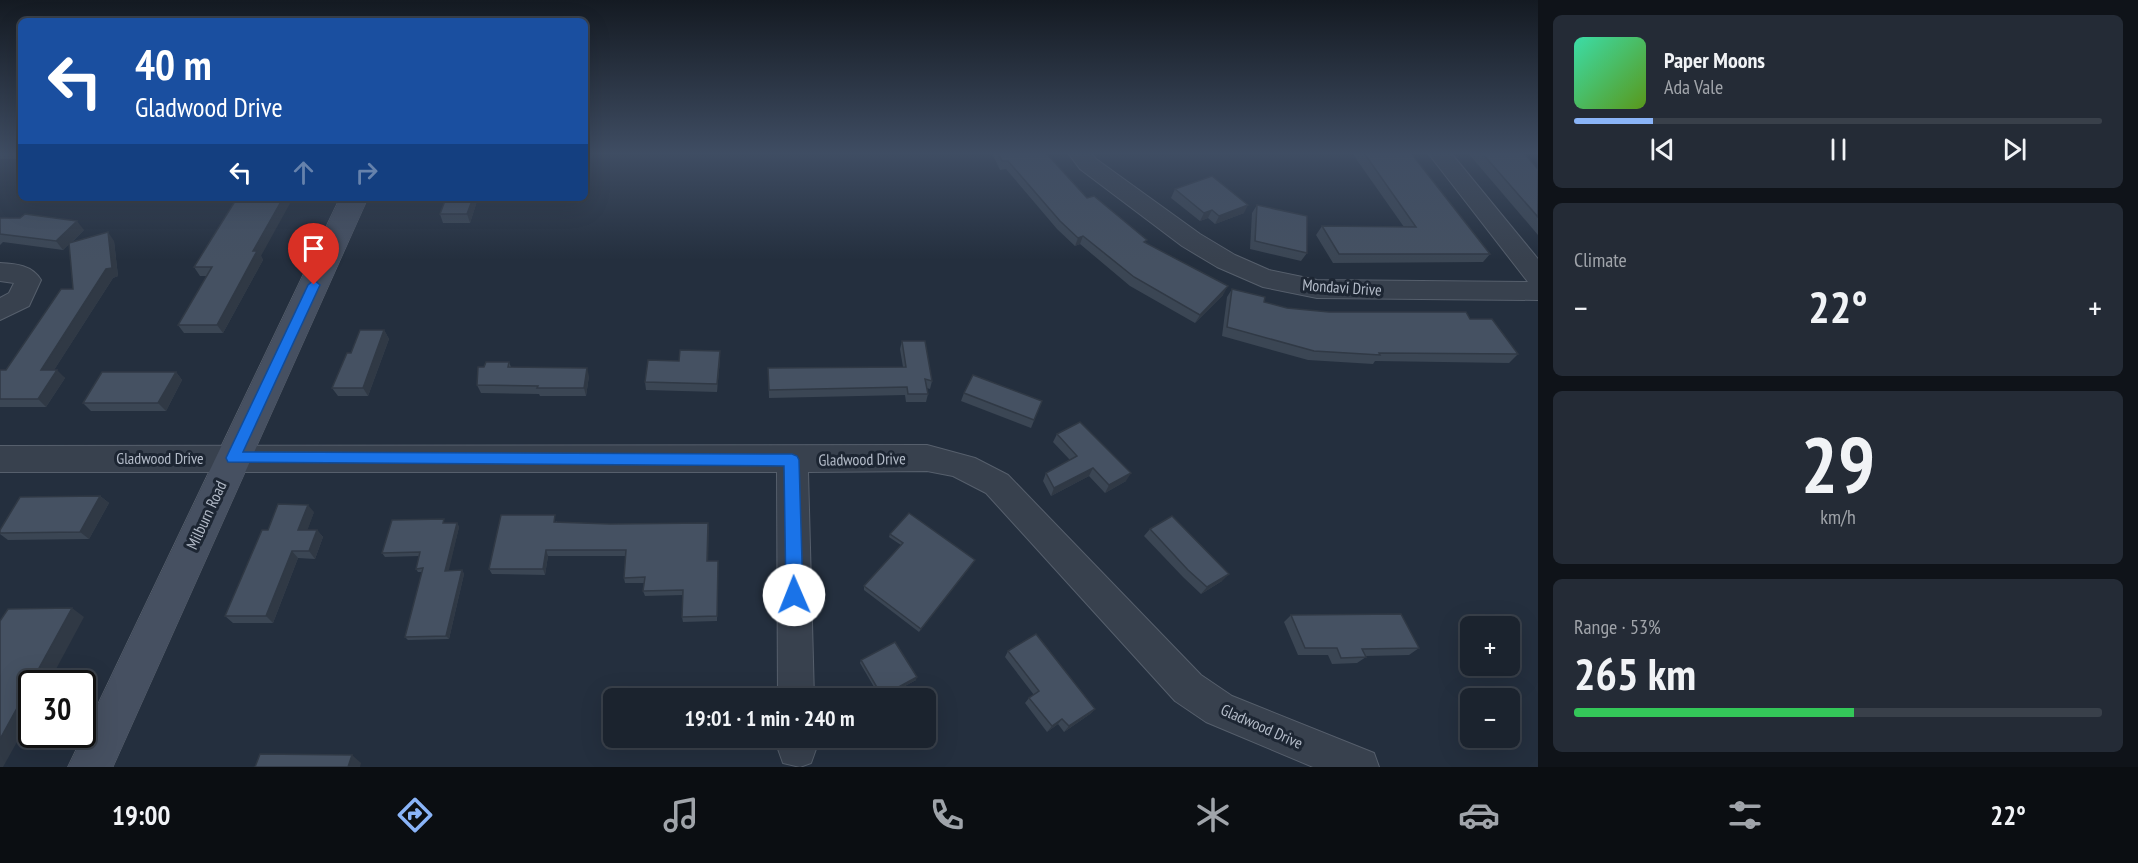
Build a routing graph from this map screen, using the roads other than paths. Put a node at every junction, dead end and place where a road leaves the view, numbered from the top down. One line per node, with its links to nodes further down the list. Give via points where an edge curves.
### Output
1 (1121, 189): 7 (street, Mondavi Drive, via 1191,240 1263,278 1317,289)
2 (1467, 189): 5 (street)
3 (353, 201): 9 (street, Milburn Road)
4 (0, 272): 8 (street, via 17,273 28,280 20,299)
5 (1538, 276)
6 (0, 288): 8 (street, via 7,297)
7 (1538, 291)
8 (0, 308)
9 (233, 458): 10 (street, Gladwood Drive); 11 (street, Gladwood Drive); 13 (street, Milburn Road)
10 (0, 459)
11 (792, 460): 12 (street); 14 (street, Gladwood Drive, via 927,458 975,470 997,484 1188,688 1219,709)
12 (796, 688)
13 (90, 767)
14 (1360, 767)

